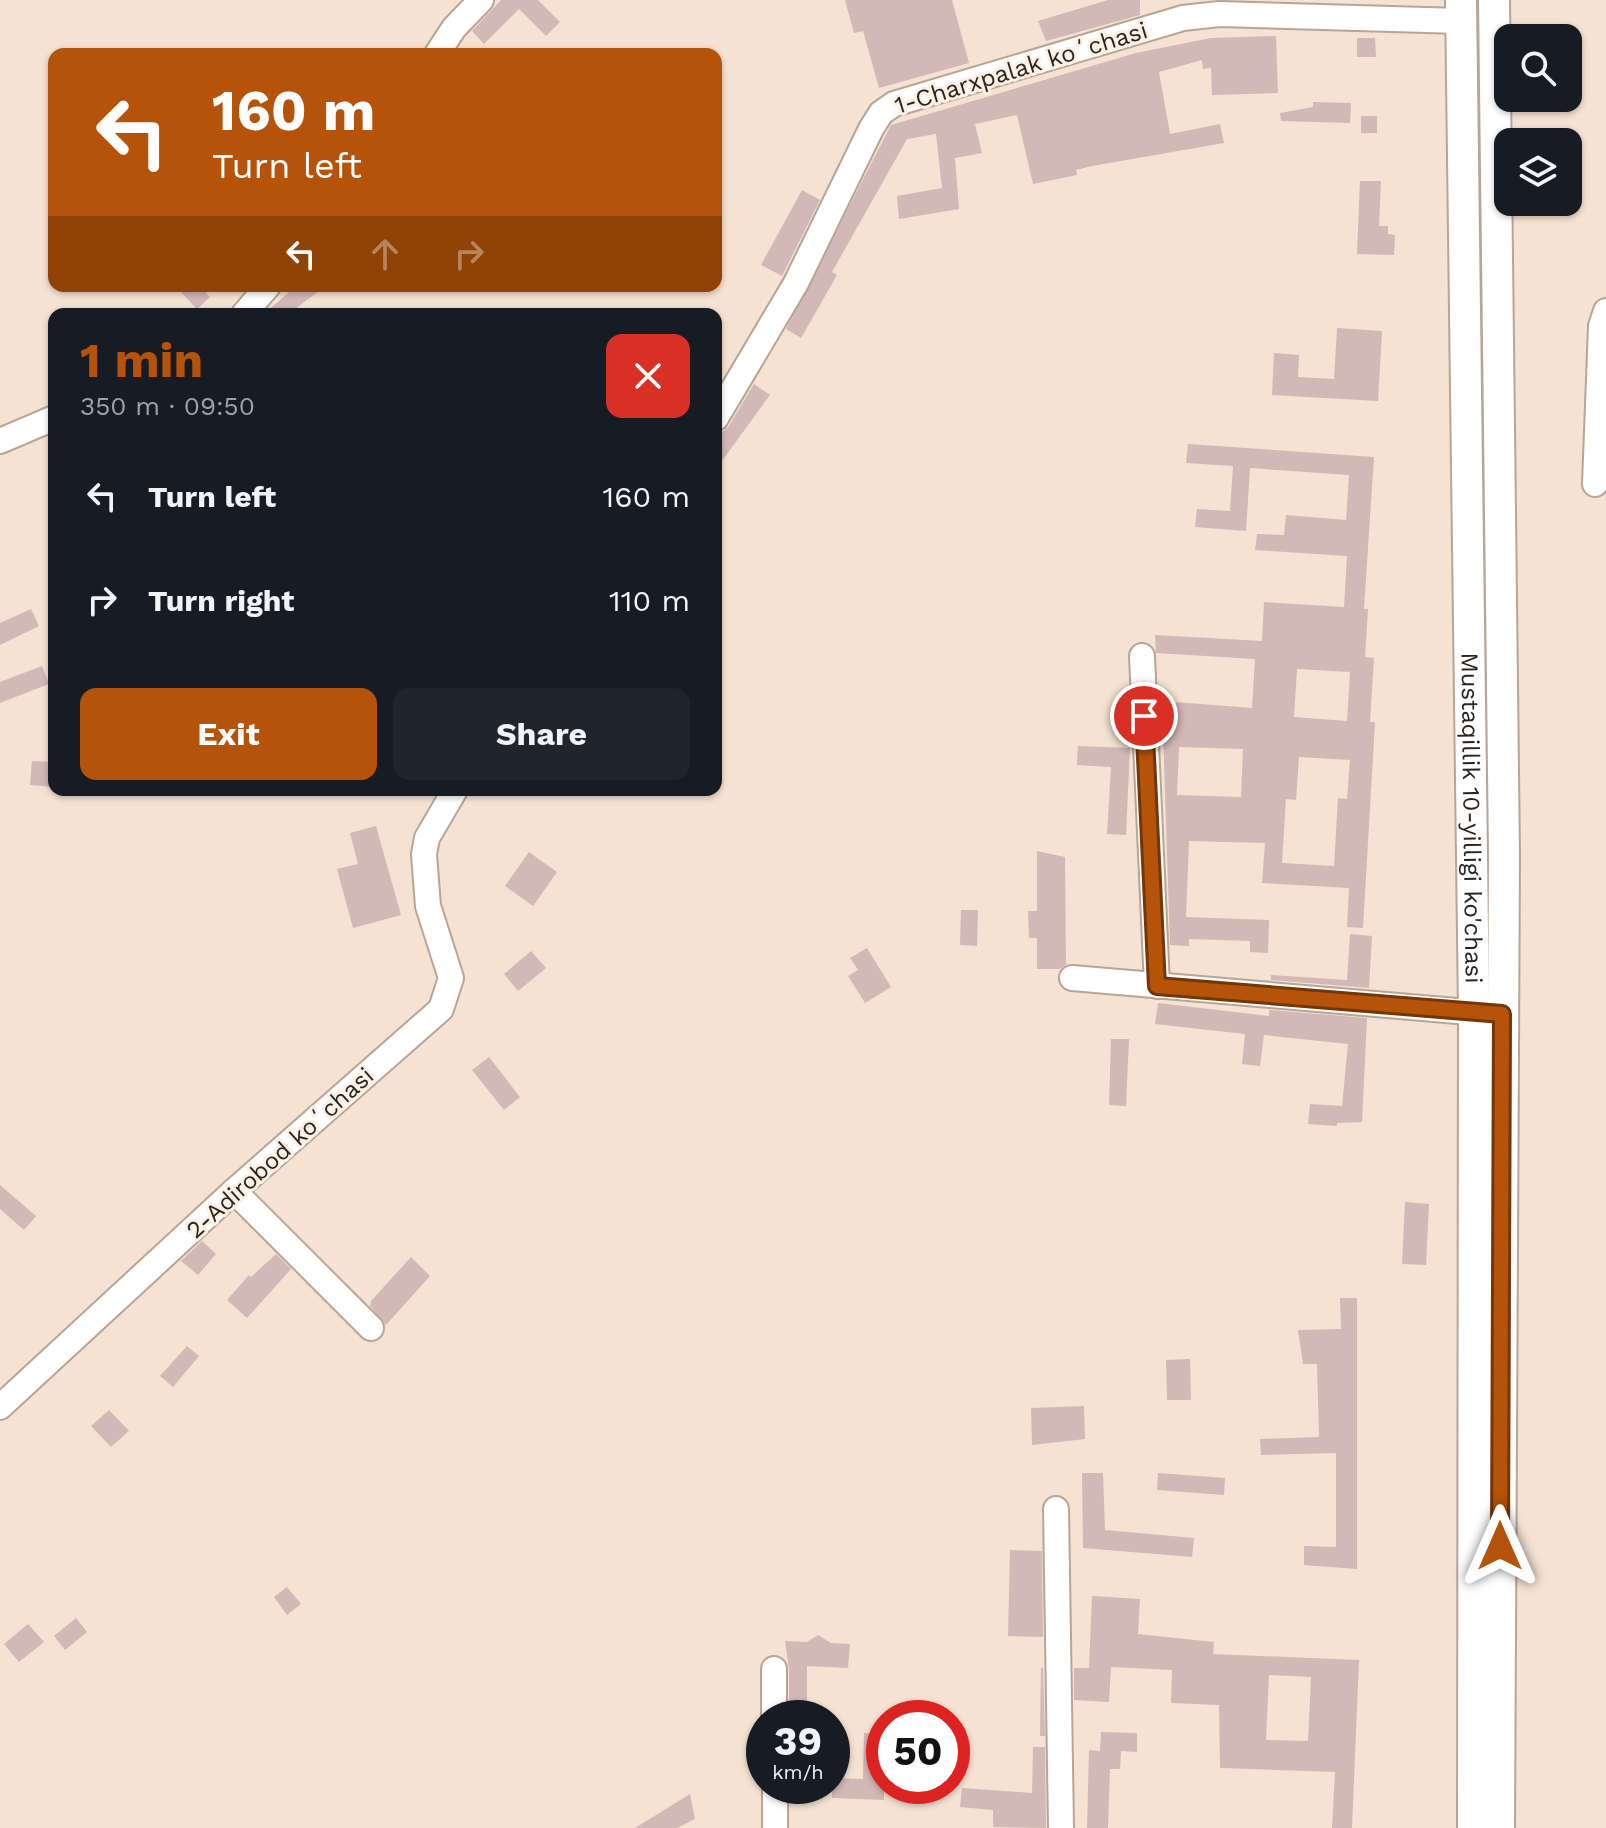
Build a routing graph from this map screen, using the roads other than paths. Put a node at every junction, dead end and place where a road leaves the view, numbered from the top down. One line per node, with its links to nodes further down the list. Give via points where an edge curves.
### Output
1 (481, 0): 4 (street)
2 (1494, 0): 16 (main road, Mustaqillik 10-yilligi ko'chasi, via 1504,856)
3 (1461, 10): 8 (street, 1-Charxpalak koʻchasi, via 1183,18 894,104 871,129 796,283); 16 (main road, Mustaqillik 10-yilligi ko'chasi)
4 (441, 48)
5 (263, 292): 6 (street)
6 (249, 308)
7 (1606, 311): 11 (street, via 1601,326)
8 (722, 408)
9 (48, 421): 10 (street)
10 (0, 441)
11 (1595, 484)
12 (1142, 656): 15 (street)
13 (452, 796): 17 (street, 2-Adirobod koʻchasi, via 427,838 424,854 428,906 451,978 441,1009)
14 (1072, 978): 15 (street)
15 (1157, 986): 16 (street)
16 (1488, 1013): 26 (main road, Mustaqillik 10-yilligi ko'chasi); 27 (main road, Mustaqillik 10-yilligi ko'chasi)
17 (234, 1191): 18 (street); 19 (street, 2-Adirobod koʻchasi)
18 (371, 1328)
19 (0, 1407)
20 (1056, 1509): 25 (street)
21 (774, 1669): 22 (street)
22 (774, 1700)
23 (775, 1804): 24 (street)
24 (775, 1828)
25 (1061, 1828)
26 (1473, 1828)
27 (1499, 1828)

